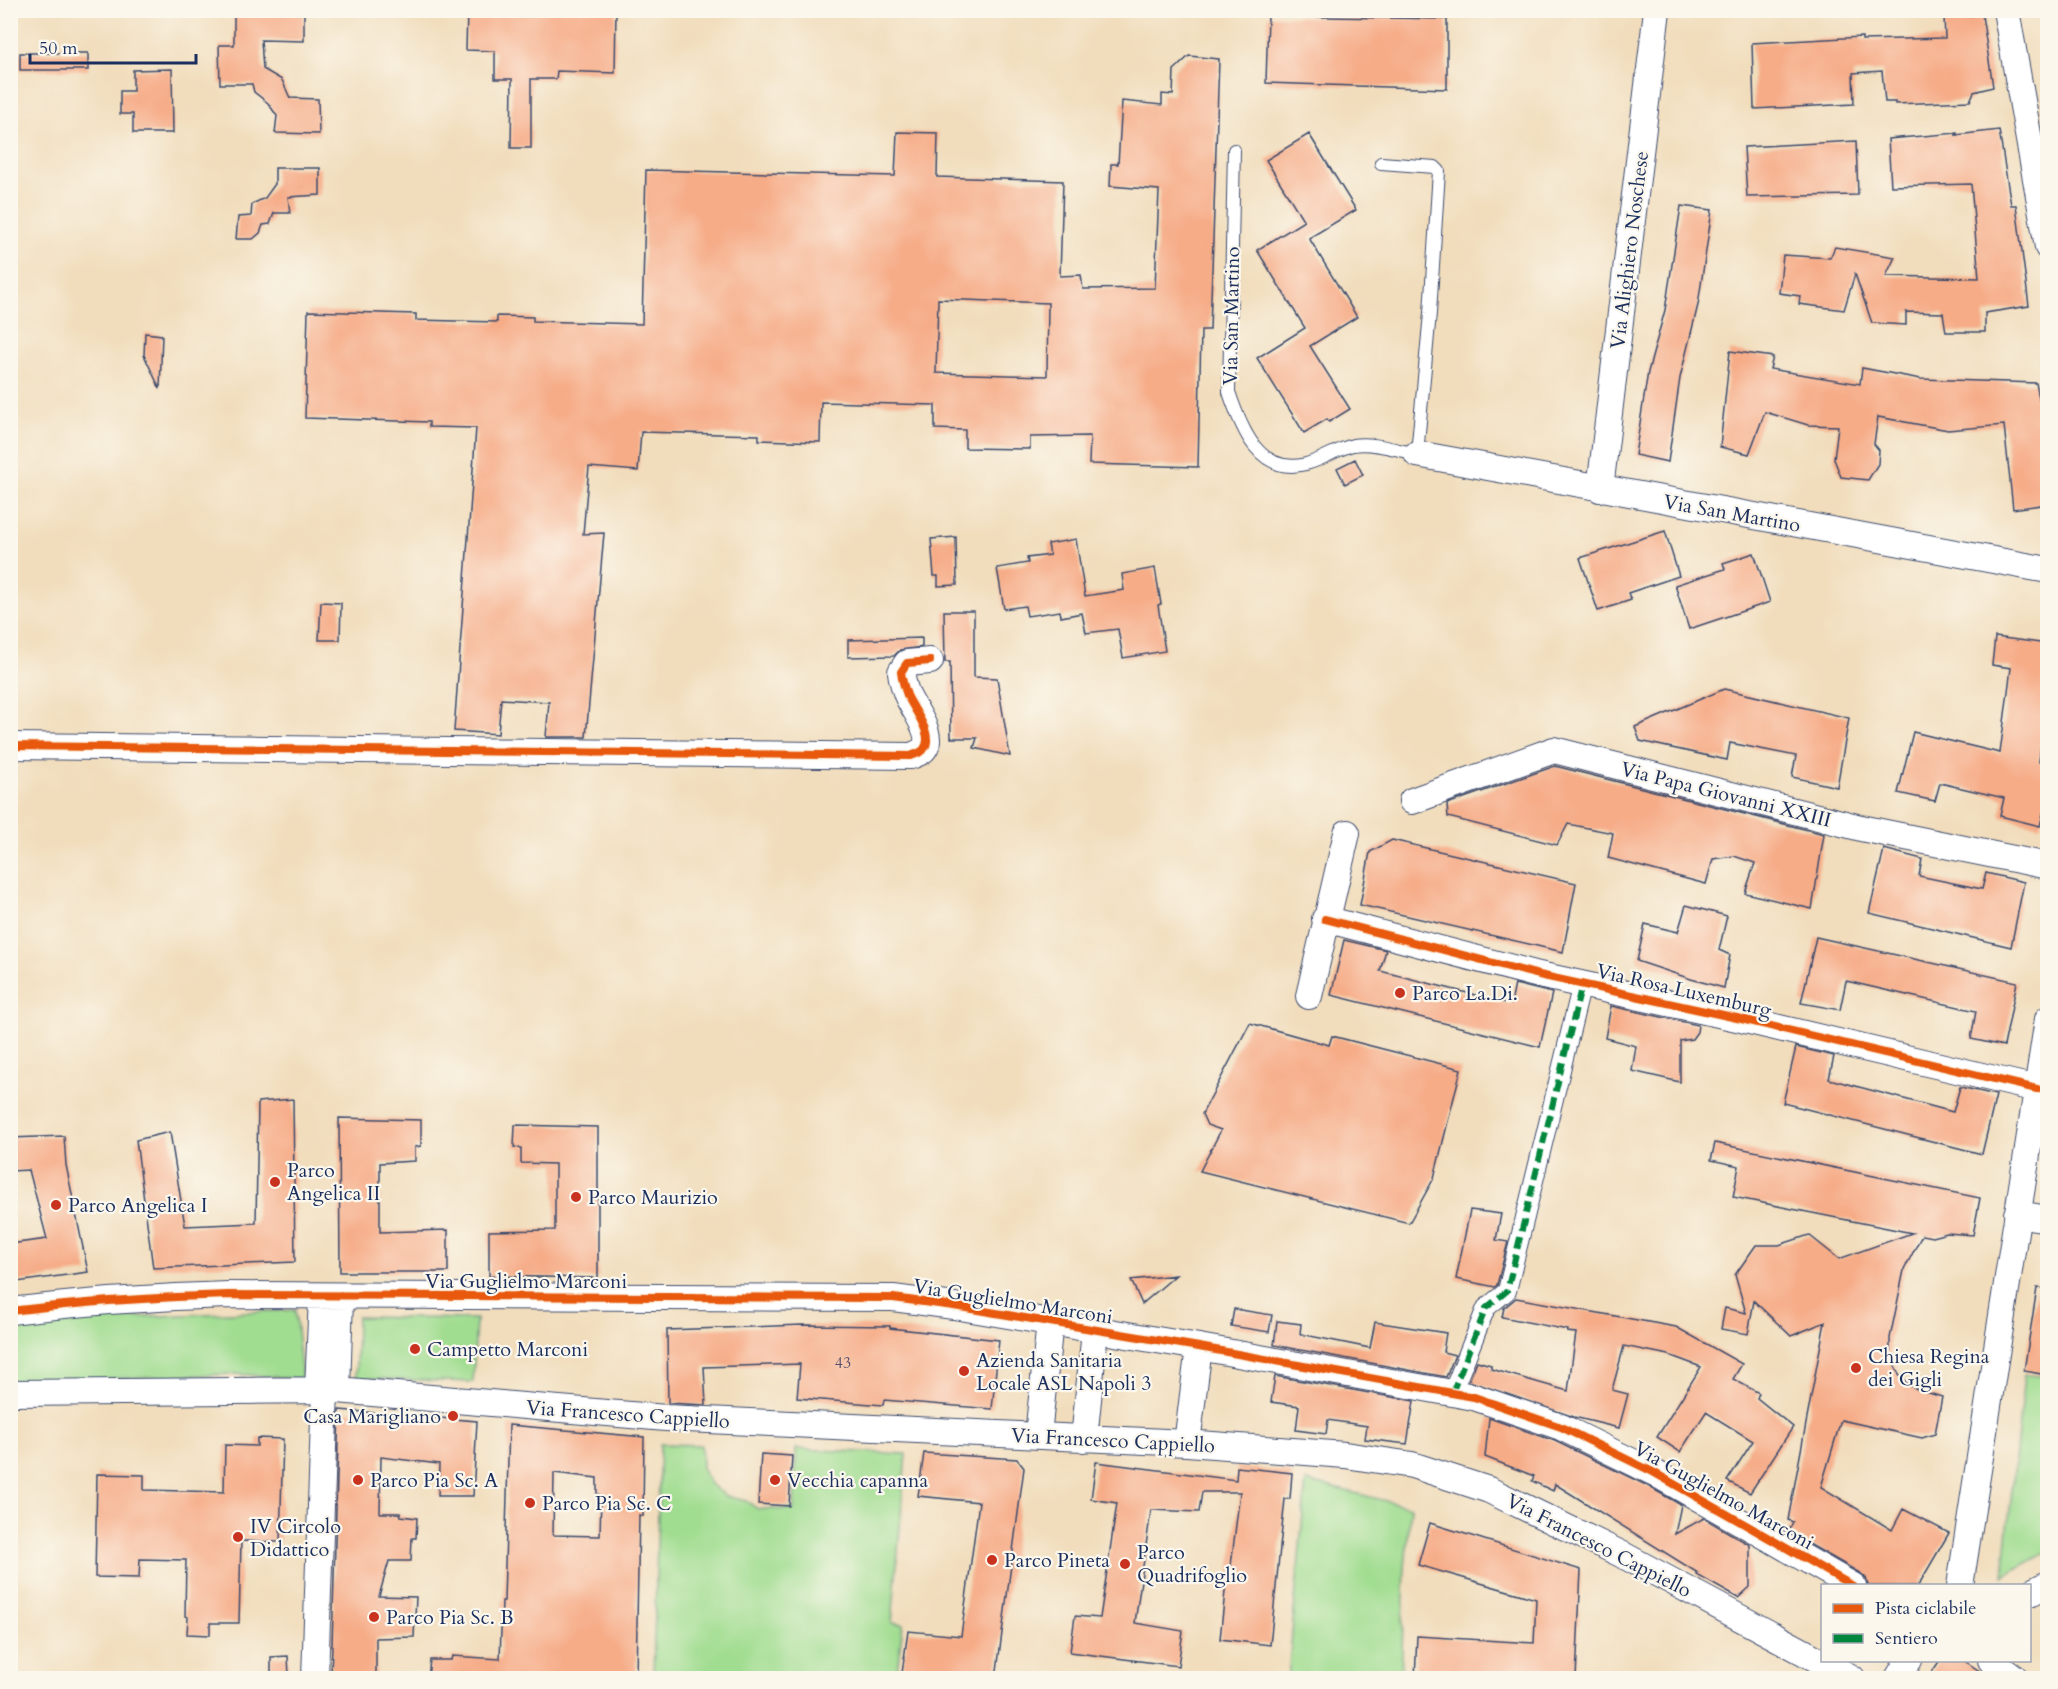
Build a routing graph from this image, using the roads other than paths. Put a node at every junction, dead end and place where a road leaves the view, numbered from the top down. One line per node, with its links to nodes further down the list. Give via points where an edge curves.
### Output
1 (1657, 10): 7 (street, Via Alighiero Noschese)
2 (2006, 10): 5 (street)
3 (1234, 150): 6 (lane, Via San Martino, via 1229,392 1238,418 1261,455 1289,467 1308,464 1353,446)
4 (1381, 163): 6 (lane, via 1435,167 1439,171)
5 (2048, 247)
6 (1417, 454): 7 (street, Via San Martino)
7 (1600, 489): 8 (street, Via San Martino)
8 (2048, 570)
9 (930, 661): 10 (street, via 907,663 902,672 908,698 926,731 923,751 911,756)
10 (10, 746)
11 (1412, 801): 13 (street, Via Papa Giovanni XXIII, via 1554,750 1861,828)
12 (1347, 833): 14 (street)
13 (2048, 866)
14 (1325, 919): 15 (street, Via Rosa Luxemburg); 16 (street)
15 (1582, 984): 18 (street, Via Rosa Luxemburg); 28 (street, via 1507,1291 1486,1308)
16 (1309, 996)
17 (2047, 1020): 18 (street)
18 (2037, 1089): 19 (street)
19 (2017, 1214): 20 (street); 33 (street)
20 (2048, 1219)
21 (331, 1297): 22 (street, Via Guglielmo Marconi, via 160,1297); 23 (street, Via Guglielmo Marconi, via 893,1298); 26 (street)
22 (10, 1311)
23 (1050, 1322): 24 (street, Via Guglielmo Marconi); 29 (street)
24 (1095, 1331): 25 (street, Via Guglielmo Marconi); 30 (street)
25 (1199, 1347): 28 (street, Via Guglielmo Marconi); 31 (street)
26 (327, 1390): 27 (street, Via Francesco Cappiello); 29 (street, Via Francesco Cappiello, via 666,1418); 40 (street)
27 (10, 1393)
28 (1452, 1393): 32 (street, Via Guglielmo Marconi, via 1561,1427 1653,1472)
29 (1038, 1435): 30 (street, Via Francesco Cappiello)
30 (1084, 1438): 31 (street, Via Francesco Cappiello)
31 (1187, 1443): 36 (street, Via Francesco Cappiello, via 1345,1455 1412,1465 1490,1490 1623,1555)
32 (1849, 1584)
33 (1960, 1584)
34 (2048, 1584): 35 (street)
35 (2031, 1592)
36 (1821, 1661)
37 (1822, 1662): 41 (street, Via Francesco Cappiello)
38 (1908, 1662): 42 (street)
39 (1994, 1662): 43 (street)
40 (315, 1678)
41 (1852, 1678)
42 (1898, 1678)
43 (2015, 1678)

